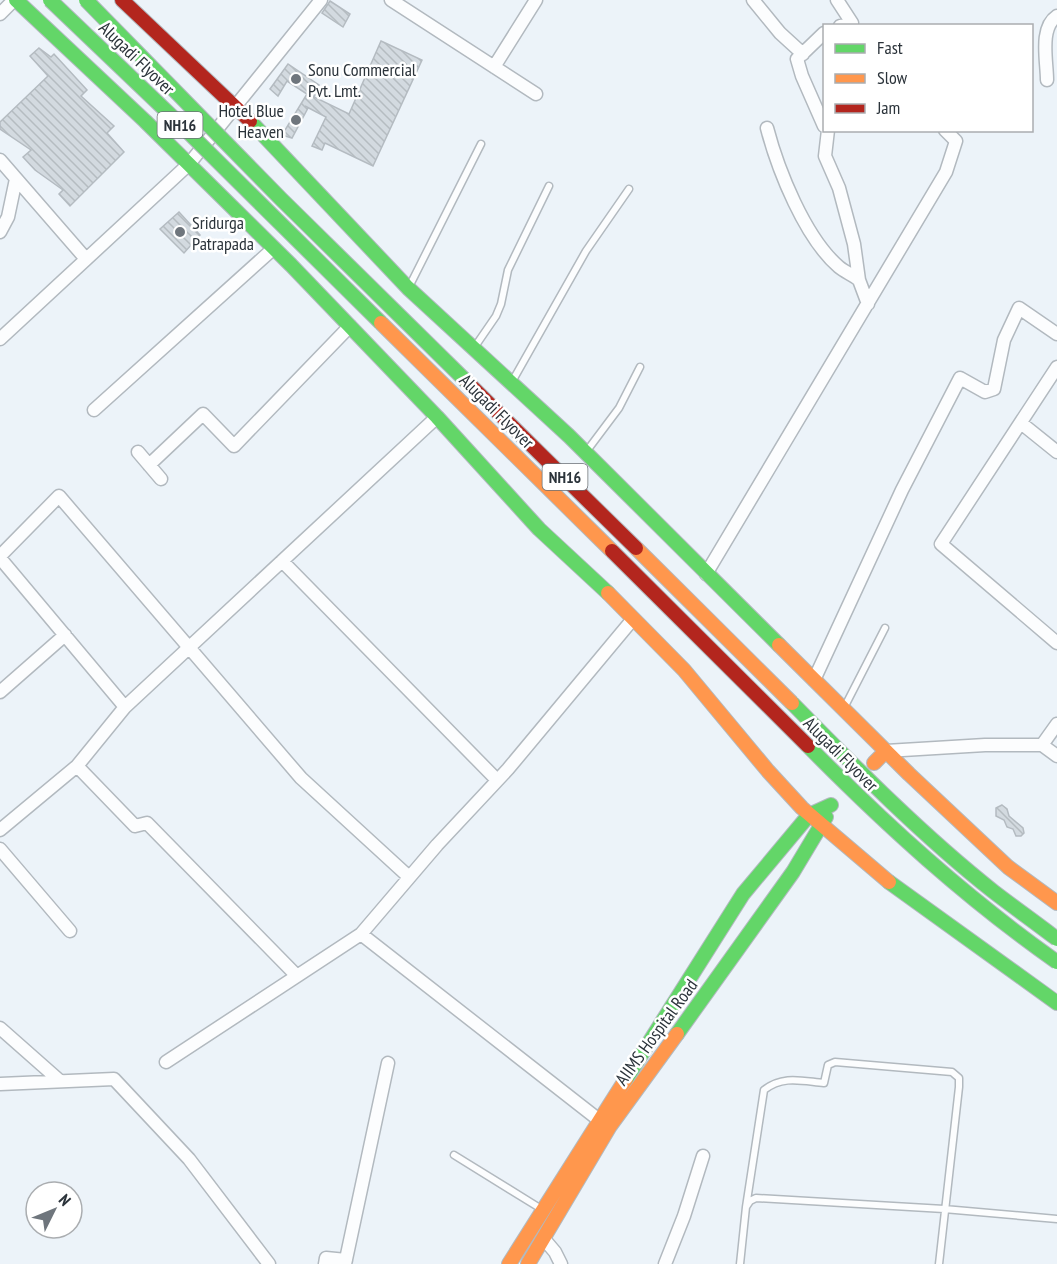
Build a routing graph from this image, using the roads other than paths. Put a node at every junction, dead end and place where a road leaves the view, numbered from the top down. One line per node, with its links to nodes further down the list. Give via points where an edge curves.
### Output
1 (15, 0): 10 (street); 25 (main road)
2 (50, 0): 78 (main road, Alugadi Flyover / NH16, bridge, via 720,656 837,777 917,853)
3 (86, 0): 77 (main road, Alugadi Flyover / NH16, bridge, via 281,199 857,769 993,891)
4 (122, 0): 18 (main road)
5 (321, 0): 18 (street)
6 (391, 0): 15 (street)
7 (536, 0): 15 (street)
8 (753, 0): 14 (street)
9 (837, 0): 12 (street, via 852,23)
10 (0, 14)
11 (1057, 16): 16 (street, via 1048,27 1046,39)
12 (848, 24)
13 (823, 35): 14 (street)
14 (802, 54): 19 (street, via 796,59)
15 (494, 67): 17 (street)
16 (1047, 80)
17 (536, 94)
18 (236, 106): 25 (street); 33 (main road)
19 (823, 121)
20 (767, 128): 32 (street, via 788,189 815,239 839,266)
21 (827, 132): 32 (street, via 825,156 839,188)
22 (947, 132): 34 (street, via 956,141 946,172)
23 (481, 144): 33 (lane)
24 (0, 160): 26 (street)
25 (189, 164): 30 (main road); 31 (street)
26 (16, 179): 29 (street, via 9,217); 31 (street)
27 (549, 186): 38 (lane, via 508,270 496,316)
28 (629, 189): 41 (lane, via 586,251)
29 (0, 232)
30 (274, 248): 35 (main road); 42 (street)
31 (86, 259): 37 (street)
32 (859, 280): 34 (street)
33 (408, 288): 38 (main road)
34 (868, 304): 52 (street)
35 (350, 326): 43 (main road); 48 (street, via 234,446 203,414)
36 (1057, 334): 58 (street, via 1019,308 1004,340 994,389 985,392 960,378 902,490)
37 (0, 339)
38 (474, 348): 41 (main road)
39 (640, 367): 47 (lane, via 619,408)
40 (1057, 367): 44 (street)
41 (511, 383): 47 (main road)
42 (94, 410)
43 (437, 417): 51 (street); 53 (main road, via 539,529)
44 (1021, 423): 46 (street); 56 (street, via 941,544)
45 (138, 452): 48 (street)
46 (1057, 452)
47 (585, 453): 52 (main road)
48 (149, 465): 49 (street)
49 (161, 479)
50 (0, 557): 55 (street); 57 (street, via 59,495)
51 (282, 561): 57 (street); 68 (street)
52 (706, 574): 58 (main road)
53 (633, 619): 68 (street); 69 (main road, via 684,670)
54 (885, 628): 61 (lane)
55 (64, 634): 59 (street); 60 (street)
56 (1057, 643)
57 (189, 647): 60 (street); 73 (street, via 301,778)
58 (814, 681): 61 (main road)
59 (0, 692)
60 (125, 707): 67 (street)
61 (843, 709): 64 (main road)
62 (1057, 724): 63 (street)
63 (1042, 745): 64 (street); 65 (street)
64 (886, 752): 66 (main road); 74 (main road, via 1008,867)
65 (1057, 756)
66 (874, 763)
67 (77, 766): 71 (street); 79 (street, via 135,826 147,823)
68 (497, 780): 73 (street)
69 (808, 814): 70 (main road); 70 (main road, via 831,805); 86 (main road, AIIMS Hospital Road, via 743,894)
70 (821, 826): 80 (main road, via 903,893); 93 (main road, AIIMS Hospital Road, via 762,917 609,1126)
71 (0, 830)
72 (0, 849): 75 (street)
73 (409, 878): 76 (street)
74 (1057, 903)
75 (70, 931)
76 (361, 934): 79 (street); 86 (street)
77 (1057, 939)
78 (1057, 962)
79 (297, 976): 82 (street)
80 (1057, 1003)
81 (0, 1028): 84 (street)
82 (166, 1062)
83 (388, 1063): 95 (street)
84 (60, 1081): 85 (street); 96 (street, via 114,1079 189,1159)
85 (0, 1084)
86 (599, 1120): 91 (main road, AIIMS Hospital Road)
87 (454, 1155): 91 (lane)
88 (703, 1156): 101 (street)
89 (746, 1207): 90 (lane, via 756,1198 767,1197); 90 (lane, via 764,1090 780,1080 824,1083 828,1065 844,1061 952,1072 958,1078); 102 (lane)
90 (944, 1209): 92 (lane); 103 (lane)
91 (542, 1211): 93 (main road); 98 (main road, AIIMS Hospital Road)
92 (1057, 1219)
93 (555, 1221): 94 (main road, AIIMS Hospital Road)
94 (543, 1239): 99 (main road, AIIMS Hospital Road); 100 (street)
95 (345, 1262): 97 (street, via 326,1258)
96 (269, 1264)
97 (325, 1264)
98 (509, 1264)
99 (528, 1264)
100 (561, 1264)
101 (665, 1264)
102 (740, 1264)
103 (939, 1264)

